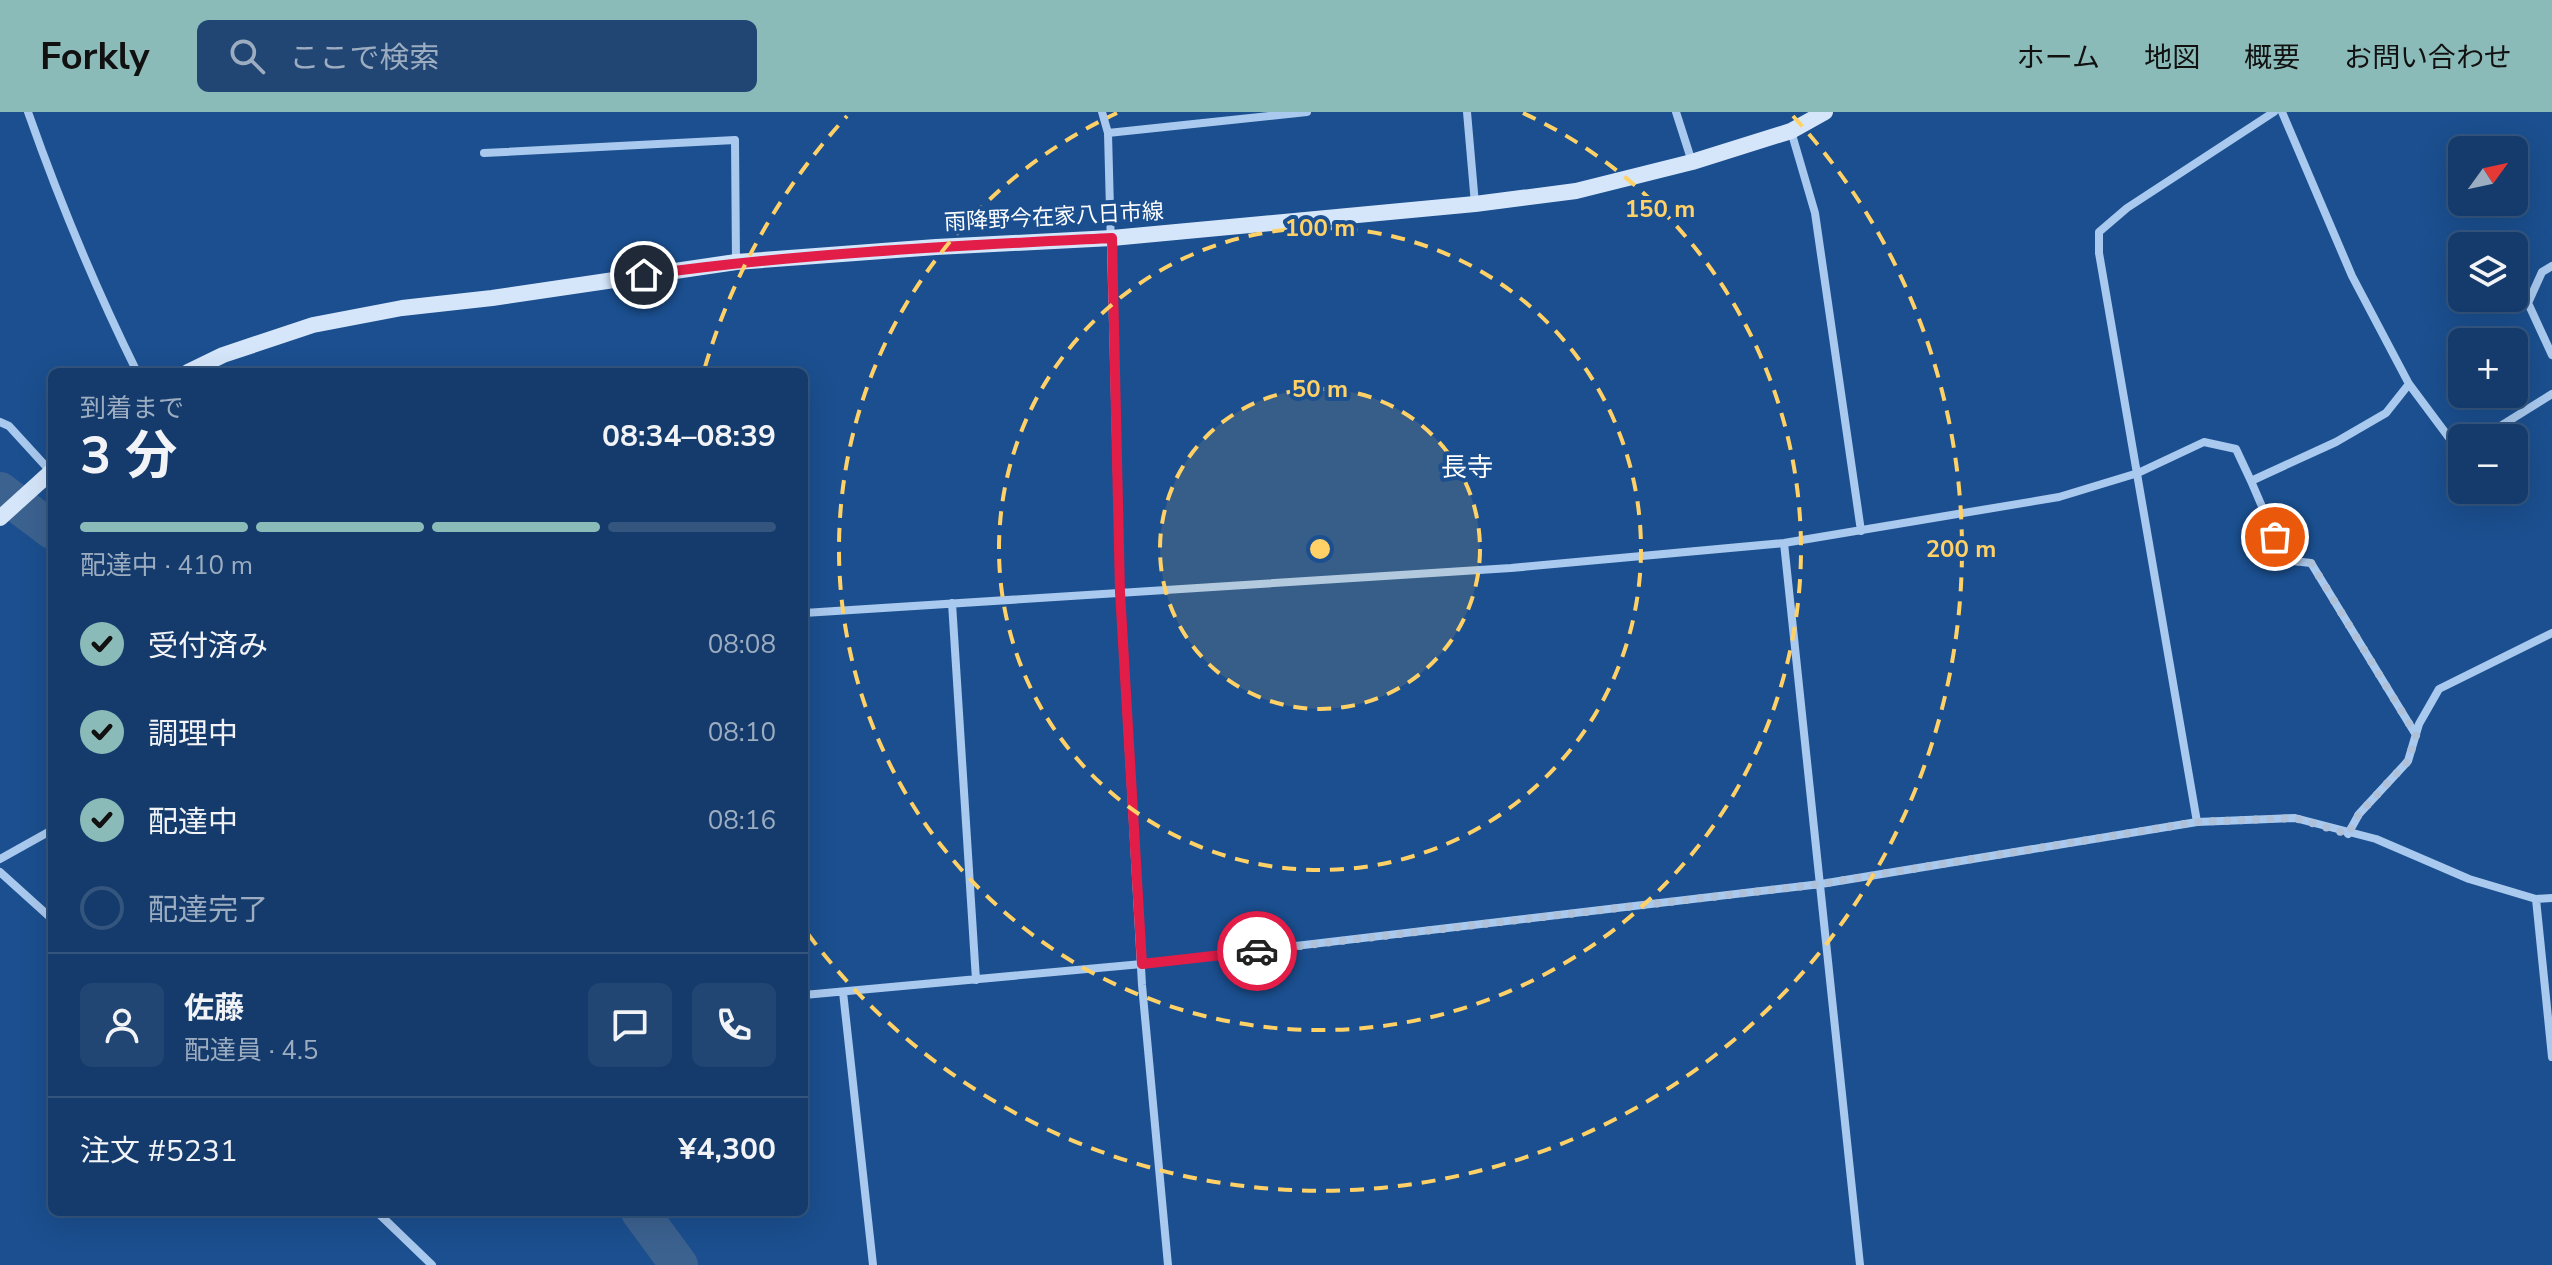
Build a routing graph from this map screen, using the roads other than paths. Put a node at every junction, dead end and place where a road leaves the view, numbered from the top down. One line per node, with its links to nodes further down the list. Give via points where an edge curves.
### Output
1 (28, 112): 18 (street, via 59,200)
2 (1102, 112): 10 (street)
3 (1307, 112): 10 (street)
4 (1467, 112): 13 (street)
5 (1676, 112): 12 (street)
6 (1825, 112): 9 (main road, 雨降野今在家八日市線)
7 (2274, 112): 26 (street, via 2099,232)
8 (2282, 112): 20 (street, via 2352,276)
9 (1791, 131): 12 (main road, 雨降野今在家八日市線); 30 (street, via 1815,213)
10 (1108, 133): 14 (street)
11 (484, 153): 15 (street, via 735,140)
12 (1692, 162): 13 (main road, 雨降野今在家八日市線, via 1576,191)
13 (1475, 204): 14 (main road, 雨降野今在家八日市線)
14 (1112, 238): 15 (main road, 雨降野今在家八日市線); 32 (street)
15 (736, 262): 19 (main road, 雨降野今在家八日市線, via 313,325)
16 (2552, 266): 17 (street, via 2542,272 2528,303)
17 (2552, 355)
18 (135, 368)
19 (196, 368)
20 (2409, 384): 24 (street); 28 (street, via 2386,413)
21 (2552, 394): 23 (street)
22 (0, 422): 25 (street)
23 (2504, 424)
24 (2448, 436)
25 (48, 469)
26 (2138, 473): 28 (street, via 2204,442 2236,449); 30 (street, via 2059,497); 37 (street)
27 (48, 475): 29 (main road)
28 (2251, 481): 36 (street, via 2285,560 2311,563)
29 (0, 518)
30 (1861, 531): 31 (street)
31 (1784, 543): 32 (street, via 1511,568); 42 (street)
32 (1120, 592): 33 (street); 46 (street)
33 (952, 603): 34 (street); 47 (street)
34 (808, 613)
35 (2552, 633): 36 (street, via 2439,689)
36 (2416, 735): 39 (street, via 2408,761 2359,814)
37 (2197, 822): 39 (street, via 2295,818); 42 (street)
38 (48, 832): 40 (street)
39 (2348, 834): 44 (street, via 2376,839 2469,879)
40 (0, 859)
41 (0, 872): 45 (street)
42 (1821, 884): 46 (street); 55 (street)
43 (2552, 898): 44 (street)
44 (2536, 899): 50 (street)
45 (48, 915)
46 (1142, 964): 47 (street); 54 (street)
47 (976, 980): 48 (street)
48 (843, 992): 49 (street); 53 (street)
49 (808, 995)
50 (2552, 1057)
51 (381, 1216): 52 (street)
52 (432, 1265)
53 (873, 1265)
54 (1168, 1265)
55 (1860, 1265)

